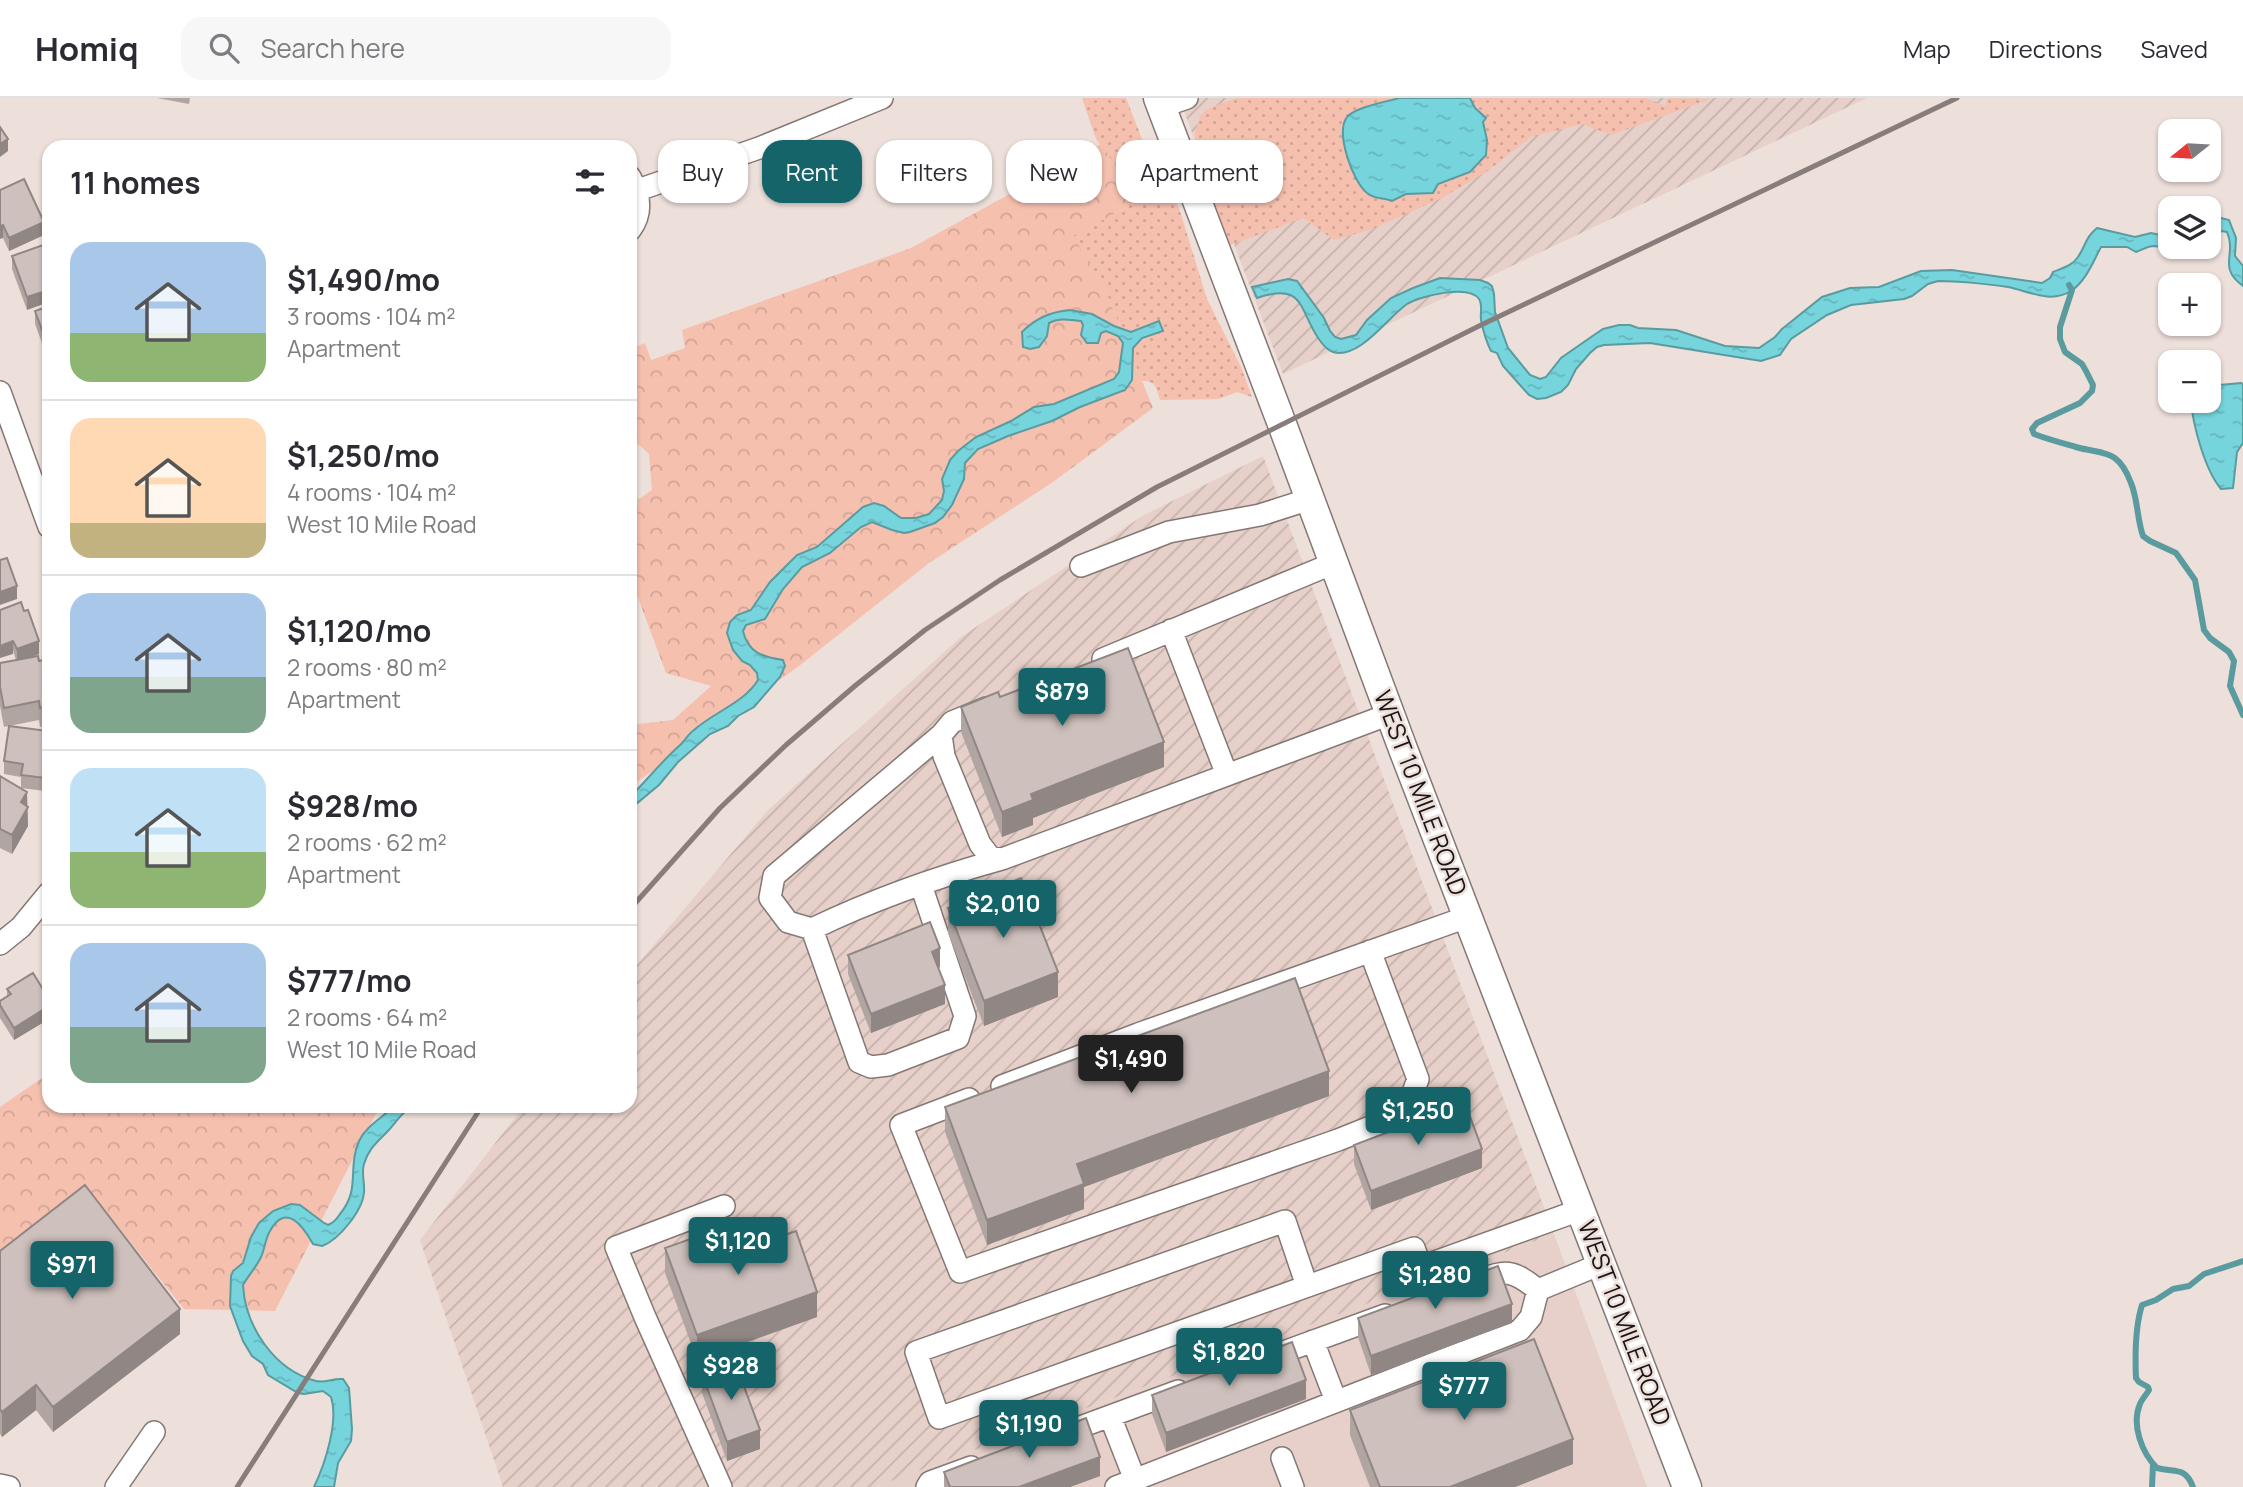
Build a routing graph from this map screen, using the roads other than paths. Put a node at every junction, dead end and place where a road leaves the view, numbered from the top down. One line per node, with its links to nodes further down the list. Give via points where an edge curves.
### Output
1 (881, 98): 3 (street, via 759,148)
2 (1168, 101): 7 (main road, WEST 10 MILE ROAD)
3 (637, 182)
4 (637, 194): 5 (street)
5 (637, 219)
6 (0, 392): 8 (street)
7 (1310, 499): 9 (main road, WEST 10 MILE ROAD); 10 (street, via 1260,516 1169,532)
8 (42, 508)
9 (1334, 563): 11 (street); 14 (main road, WEST 10 MILE ROAD)
10 (1081, 566)
11 (1171, 630): 12 (street); 16 (street)
12 (1091, 664)
13 (1002, 701): 15 (street, via 952,722)
14 (1390, 714): 16 (street); 20 (main road, WEST 10 MILE ROAD)
15 (941, 735): 17 (street, via 944,756 980,844 990,856); 21 (street, via 774,876 770,898 788,922)
16 (1227, 775): 17 (street)
17 (1002, 859): 18 (street)
18 (921, 885): 21 (street); 21 (street, via 965,1016 958,1038 888,1065 871,1067 859,1062)
19 (42, 902): 22 (street)
20 (1467, 917): 23 (street); 25 (main road, WEST 10 MILE ROAD)
21 (812, 929)
22 (0, 944)
23 (1370, 951): 23 (street, via 901,1125 960,1272 1338,1140 1407,1108 1418,1079)
24 (724, 1206): 44 (street, via 616,1247)
25 (1580, 1210): 26 (main road, WEST 10 MILE ROAD); 27 (street, via 1421,1267 1414,1248)
26 (1601, 1264): 28 (street); 47 (main road, WEST 10 MILE ROAD)
27 (1307, 1286): 27 (street, via 939,1418 916,1352 1285,1222)
28 (1538, 1290): 29 (street, via 1518,1274 1500,1272); 34 (street, via 1531,1317 1520,1330)
29 (1450, 1291)
30 (1400, 1309): 31 (street)
31 (1313, 1341): 32 (street); 34 (street)
32 (1249, 1365)
33 (1199, 1383): 35 (street)
34 (1336, 1401): 40 (street)
35 (1110, 1416): 37 (street); 40 (street)
36 (154, 1432): 43 (street)
37 (1046, 1440)
38 (994, 1458): 45 (street)
39 (1282, 1458): 46 (street)
40 (1125, 1483)
41 (0, 1485): 42 (street)
42 (9, 1487)
43 (116, 1487)
44 (721, 1487)
45 (927, 1487)
46 (1293, 1487)
47 (1687, 1487)

